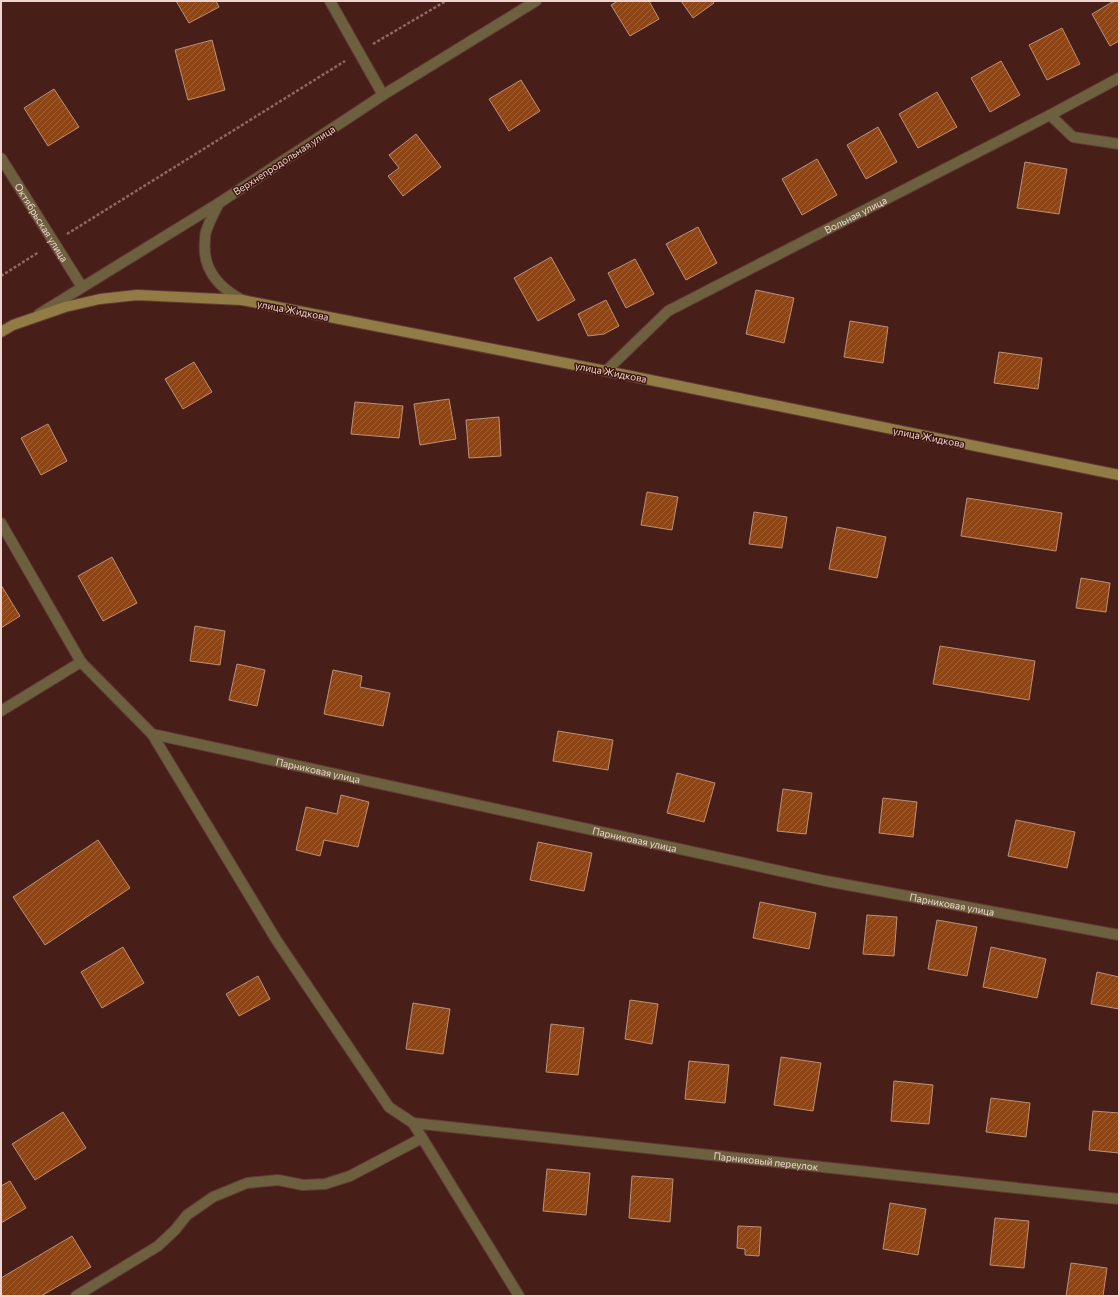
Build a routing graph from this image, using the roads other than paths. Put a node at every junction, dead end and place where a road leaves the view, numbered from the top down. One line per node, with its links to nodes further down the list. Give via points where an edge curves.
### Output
1 (330, 1): 4 (street)
2 (536, 1): 4 (street, Верхнепродольная улица)
3 (1119, 78): 5 (street, Вольная улица)
4 (383, 95): 8 (street, Верхнепродольная улица)
5 (1050, 115): 6 (street, via 1072,137); 14 (street, Вольная улица, via 668,311)
6 (1119, 144)
7 (1, 158): 9 (street, Октябрьская улица)
8 (219, 203): 9 (street, Верхнепродольная улица); 11 (street, via 206,229 204,251 209,270 220,286)
9 (82, 287): 12 (street, Верхнепродольная улица)
10 (100, 299): 11 (main road, улица Жидкова, via 137,295); 12 (main road, Верхнепродольная улица)
11 (242, 300): 14 (main road, улица Жидкова)
12 (32, 318): 13 (main road, Верхнепродольная улица)
13 (1, 332)
14 (606, 371): 15 (main road, улица Жидкова)
15 (1119, 475)
16 (1, 523): 17 (street)
17 (81, 662): 18 (street); 19 (street)
18 (1, 711)
19 (152, 734): 20 (street, Парниковая улица, via 826,881); 21 (street, via 277,941 389,1107)
20 (1119, 935)
21 (413, 1122): 22 (street); 23 (street, Парниковый переулок)
22 (422, 1138): 24 (street, via 350,1176 325,1184 303,1185 278,1180 247,1183 213,1196 187,1215 158,1246); 25 (street)
23 (1119, 1199)
24 (76, 1296)
25 (519, 1296)

